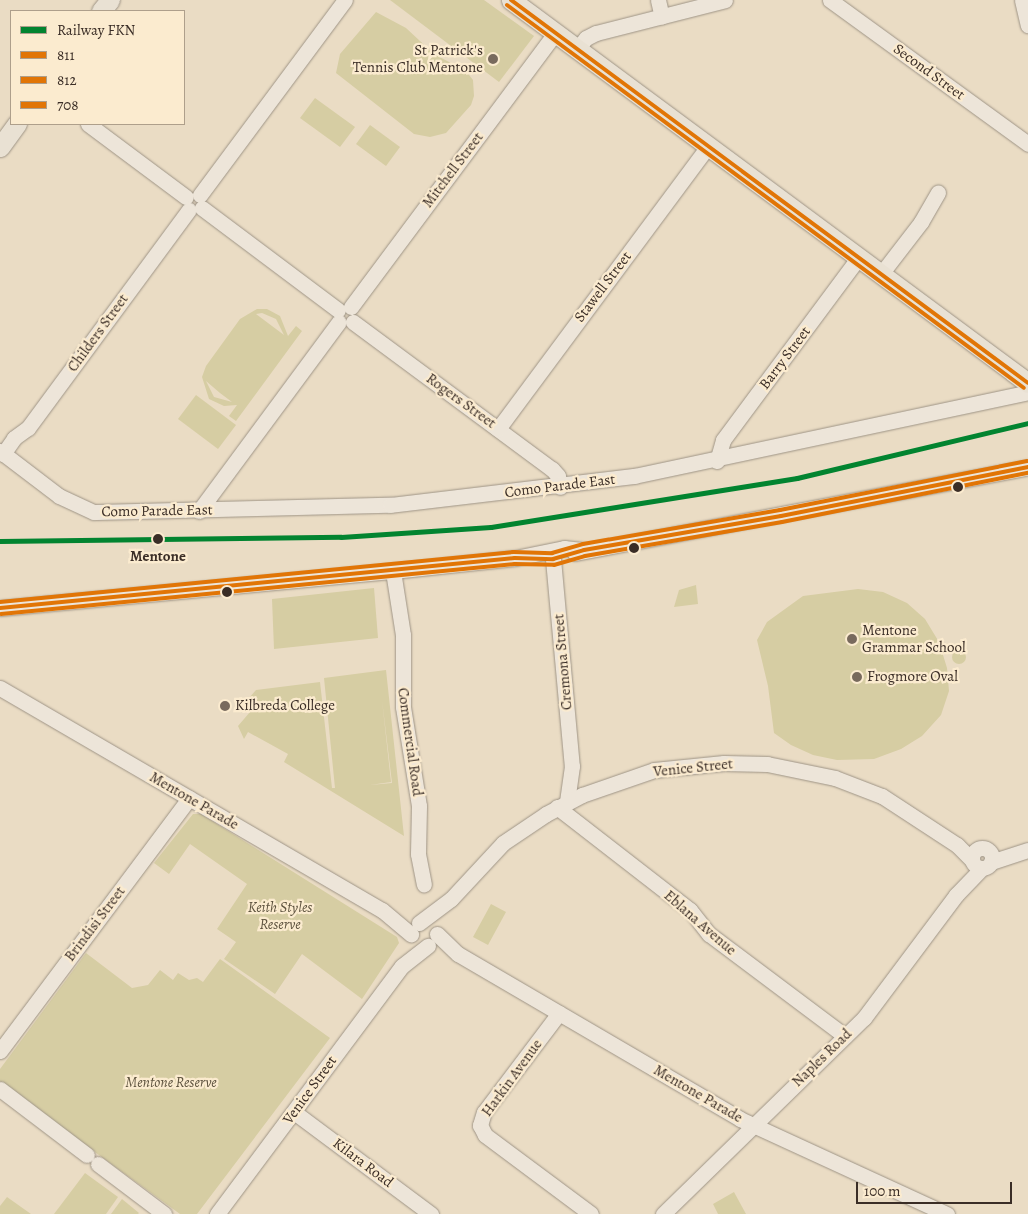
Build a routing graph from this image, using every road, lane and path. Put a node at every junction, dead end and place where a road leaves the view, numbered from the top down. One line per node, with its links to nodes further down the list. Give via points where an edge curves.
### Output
1 (110, 0): 8 (main road)
2 (345, 0): 19 (street, Childers Street)
3 (511, 0): 11 (main road)
4 (658, 0): 9 (street)
5 (725, 0): 9 (street)
6 (830, 0): 15 (street, Second Street)
7 (1022, 0): 10 (street)
8 (102, 10)
9 (662, 17): 12 (street, via 591,35)
10 (1028, 26)
11 (555, 33): 12 (main road); 22 (street, Mitchell Street)
12 (577, 49): 16 (main road)
13 (16, 125): 17 (main road)
14 (89, 125): 19 (street, Rogers Street)
15 (1028, 144)
16 (708, 146): 20 (main road); 25 (street, Stawell Street)
17 (0, 147)
18 (939, 188): 21 (street, via 921,222)
19 (194, 202): 22 (street, Rogers Street); 26 (street, Childers Street, via 28,428)
20 (859, 258): 21 (main road); 27 (street, Barry Street, via 723,440)
21 (880, 274): 23 (main road)
22 (345, 315): 25 (street, Rogers Street); 30 (street, Mitchell Street)
23 (1028, 383)
24 (1028, 392): 27 (street, Como Parade East)
25 (498, 429): 29 (street, Rogers Street, via 552,469)
26 (2, 453): 30 (street, Como Parade East, via 60,496 85,509)
27 (717, 461): 29 (street, Como Parade East)
28 (1028, 467): 31 (street)
29 (560, 487): 30 (street, Como Parade East, via 390,505)
30 (200, 511)
31 (584, 550): 32 (street, via 564,548); 33 (street)
32 (515, 558): 33 (street); 34 (street)
33 (553, 559): 37 (street, Cremona Street)
34 (393, 571): 35 (street); 43 (street, Commercial Road, via 403,635 403,707 418,797 418,854)
35 (0, 608)
36 (0, 688): 39 (street, Mentone Parade)
37 (572, 766): 38 (street, via 584,782); 40 (street, Cremona Street)
38 (598, 790): 40 (street, Venice Street); 42 (street, Venice Street, via 654,770 724,763 794,767 882,796)
39 (189, 798): 45 (street, Mentone Parade); 50 (street, Brindisi Street)
40 (562, 805): 44 (street, Venice Street, via 503,843); 49 (street, Eblana Avenue, via 690,910 708,934)
41 (1022, 851): 42 (street, Naples Road)
42 (980, 859): 49 (street, Naples Road, via 864,1018)
43 (424, 884)
44 (451, 898): 45 (street, Venice Street); 46 (street, Venice Street)
45 (414, 929): 46 (street, via 417,943); 46 (street, via 429,925); 47 (street, Venice Street)
46 (432, 940): 47 (street, Venice Street); 48 (street, Mentone Parade)
47 (402, 966): 52 (street, Venice Street)
48 (559, 1013): 53 (street, Mentone Parade); 57 (street, Harkin Avenue, via 484,1112 480,1125 486,1134)
49 (845, 1036): 53 (street, Naples Road)
50 (0, 1051)
51 (0, 1089): 54 (street)
52 (294, 1112): 55 (street, Venice Street); 56 (street, Kilara Road)
53 (752, 1125): 58 (street, Naples Road); 59 (street, Mentone Parade)
54 (164, 1214)
55 (217, 1214)
56 (431, 1214)
57 (591, 1214)
58 (663, 1214)
59 (947, 1214)

